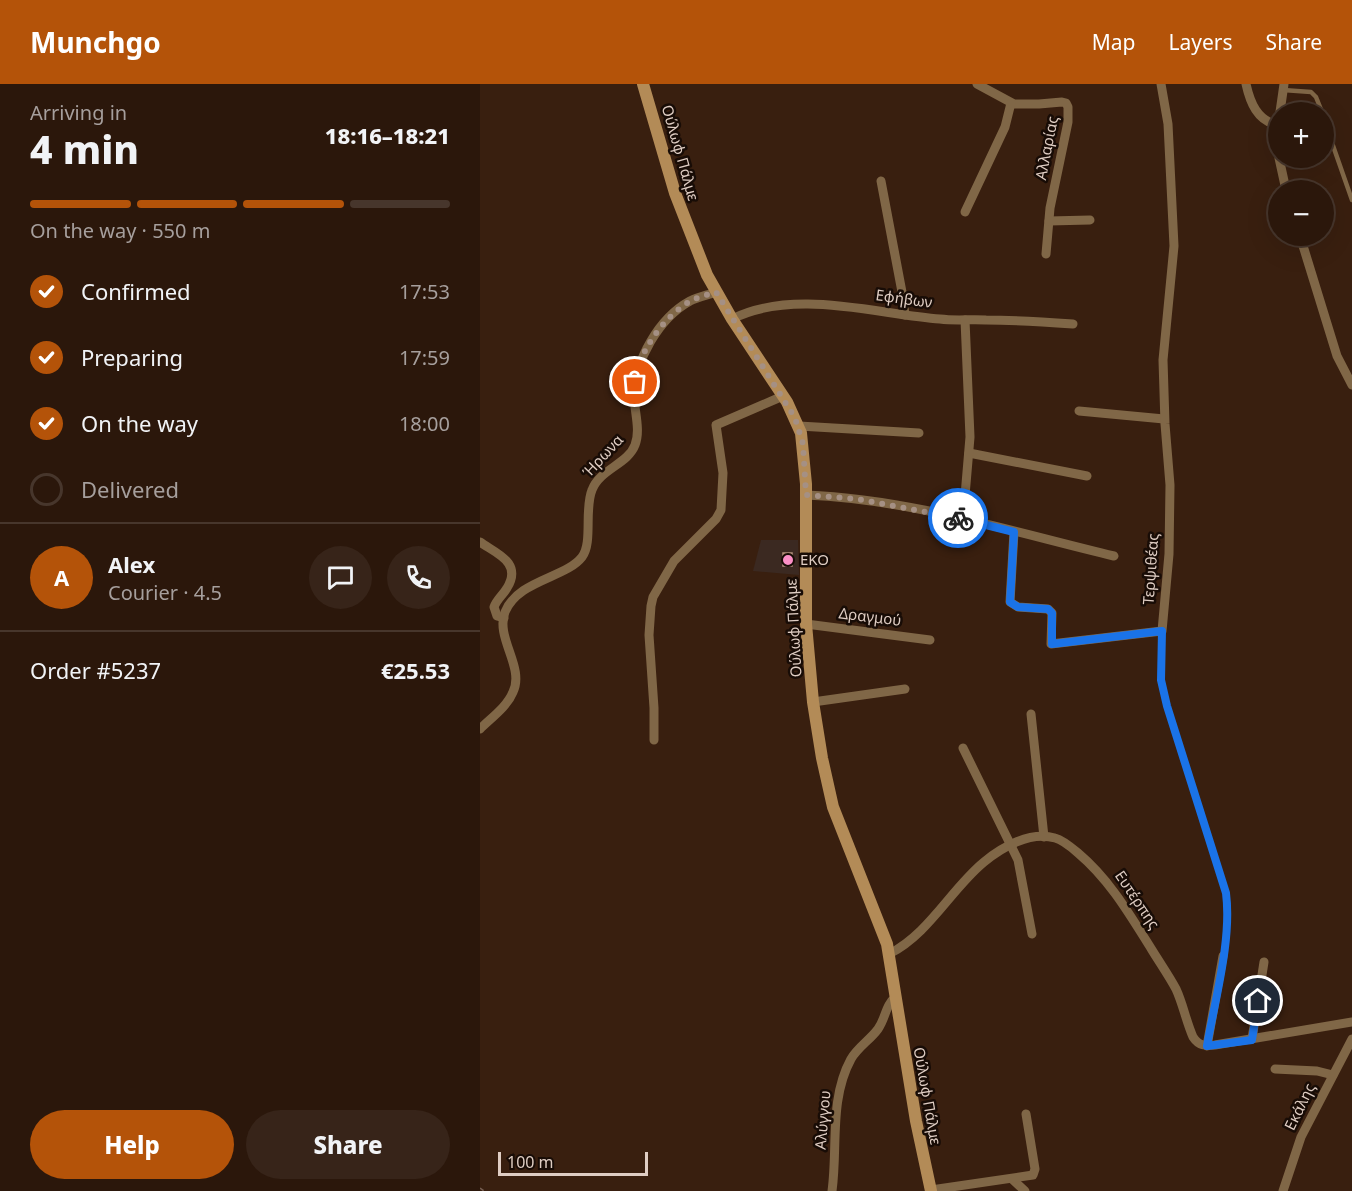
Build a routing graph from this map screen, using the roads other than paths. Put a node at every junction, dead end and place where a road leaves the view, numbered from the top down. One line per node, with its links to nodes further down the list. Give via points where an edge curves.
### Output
1 (644, 84): 18 (street, Ούλωφ Πάλμε, via 678,203)
2 (977, 84): 8 (street, Αλλαρίας)
3 (1161, 84): 26 (street, Τερψιθέας, via 1168,124 1174,246 1164,344)
4 (1246, 84): 9 (street, via 1250,101)
5 (1284, 87): 6 (street); 7 (lane, via 1311,92)
6 (1282, 102)
7 (1318, 102)
8 (1011, 103): 13 (street, via 1005,127); 15 (street, Αλλαρίας, via 1062,102 1068,107)
9 (1268, 120)
10 (1334, 148): 12 (lane)
11 (881, 181): 19 (street)
12 (1352, 200)
13 (965, 212)
14 (1090, 220): 15 (street)
15 (1048, 221): 17 (street, Αλλαρίας)
16 (1303, 246): 23 (street, via 1337,356)
17 (1046, 254)
18 (716, 292): 20 (street, Ούλωφ Πάλμε); 36 (street, Ήρωνα, via 680,309 643,354 634,389 636,442 592,489 583,555 521,593 508,606)
19 (905, 315): 20 (street, Εφήβων, via 836,306 791,306 762,309); 21 (street, Εφήβων)
20 (732, 319): 24 (street, Ούλωφ Πάλμε)
21 (965, 320): 22 (street, Εφήβων); 29 (street)
22 (1073, 324)
23 (1352, 385)
24 (783, 396): 27 (street, Ούλωφ Πάλμε); 44 (street, via 716,425 723,473 722,510 674,561 651,606)
25 (1079, 411): 26 (street)
26 (1164, 419): 38 (street, Τερψιθέας, via 1170,485)
27 (799, 426): 28 (street); 31 (street, Ούλωφ Πάλμε)
28 (919, 433)
29 (969, 453): 30 (street); 32 (street)
30 (1087, 476)
31 (806, 495): 32 (street, via 857,499); 37 (street, Ούλωφ Πάλμε)
32 (963, 519): 33 (street)
33 (1014, 532): 35 (street); 38 (street, via 1010,602 1018,607 1048,609 1052,613 1052,644)
34 (480, 542): 36 (street, via 500,553 510,567 509,584 494,607 496,616)
35 (1114, 556)
36 (504, 618): 43 (street, via 514,690)
37 (806, 624): 39 (street, Δραγμού); 41 (street, Ούλωφ Πάλμε)
38 (1162, 631): 50 (lane, Τερψιθέας, via 1161,680 1167,706 1226,893 1228,919)
39 (930, 640)
40 (905, 689): 41 (street)
41 (813, 702): 49 (street, Ούλωφ Πάλμε, via 833,807)
42 (1031, 714): 46 (street)
43 (480, 729)
44 (654, 740)
45 (963, 748): 47 (street)
46 (1044, 837): 47 (street); 56 (street, Ευτέρπης, via 1057,838 1068,845 1108,883 1175,987 1192,1037)
47 (1011, 844): 48 (street, via 1023,879); 49 (street, via 980,865 924,927)
48 (1032, 934)
49 (889, 954): 52 (street, Ούλωφ Πάλμε)
50 (1223, 957): 56 (street, Τερψιθέας)
51 (1264, 962): 55 (street)
52 (896, 997): 61 (street, Αλύγγου, via 889,1003 879,1028 853,1056 843,1075); 62 (street, Ούλωφ Πάλμε)
53 (1352, 1022): 55 (street)
54 (1352, 1039): 58 (street, Εκάλης)
55 (1252, 1040): 56 (street)
56 (1207, 1046)
57 (1275, 1070): 58 (street)
58 (1332, 1075): 64 (street, Εκάλης, via 1301,1137)
59 (1026, 1114): 60 (street, via 1034,1173)
60 (1012, 1179): 62 (street); 63 (street)
61 (832, 1191)
62 (931, 1191)
63 (1025, 1191)
64 (1283, 1191)

